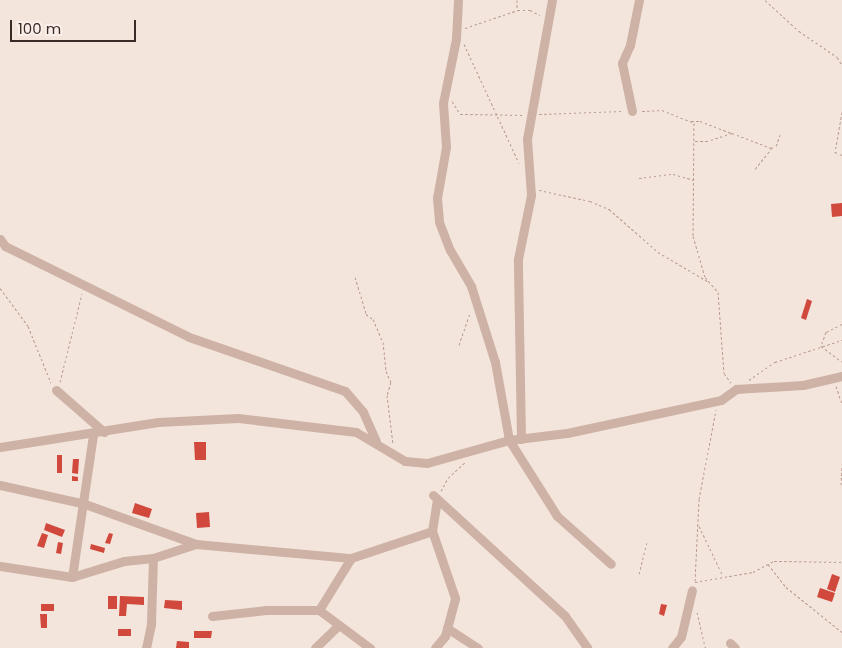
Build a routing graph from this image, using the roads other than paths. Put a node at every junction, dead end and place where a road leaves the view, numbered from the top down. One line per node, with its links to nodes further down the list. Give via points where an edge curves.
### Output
1 (458, 0): 11 (street, via 457,28 442,113 446,147 436,198 439,222 450,250 471,286 495,362)
2 (552, 0): 10 (street, via 527,139 530,188 518,259)
3 (639, 0): 4 (street, via 630,44 622,63)
4 (632, 111)
5 (0, 239): 12 (street, via 5,246 188,337 345,391 363,412)
6 (838, 377): 10 (street, via 803,385 736,389 721,400 567,433)
7 (56, 390): 8 (street)
8 (104, 432): 9 (street); 12 (street, via 158,422 238,418 343,429)
9 (92, 434): 13 (street); 15 (street)
10 (521, 439): 11 (street)
11 (509, 440): 12 (street, via 427,463 405,461); 20 (street, via 557,516)
12 (376, 441)
13 (0, 447)
14 (0, 484): 15 (street)
15 (85, 504): 17 (street); 22 (street)
16 (432, 531): 19 (street); 27 (street, via 455,598); 33 (street, via 437,496 565,616)
17 (196, 544): 18 (street); 19 (street)
18 (153, 558): 22 (street, via 124,561); 28 (street)
19 (351, 558): 24 (street)
20 (611, 564)
21 (0, 566): 22 (street)
22 (72, 576)
23 (694, 586): 34 (street, via 682,637)
24 (319, 610): 25 (street, via 266,610); 26 (street)
25 (212, 616)
26 (339, 624): 29 (street); 30 (street)
27 (447, 628): 31 (street); 32 (street)
28 (146, 648)
29 (315, 648)
30 (370, 648)
31 (435, 648)
32 (478, 648)
33 (587, 648)
34 (672, 648)

